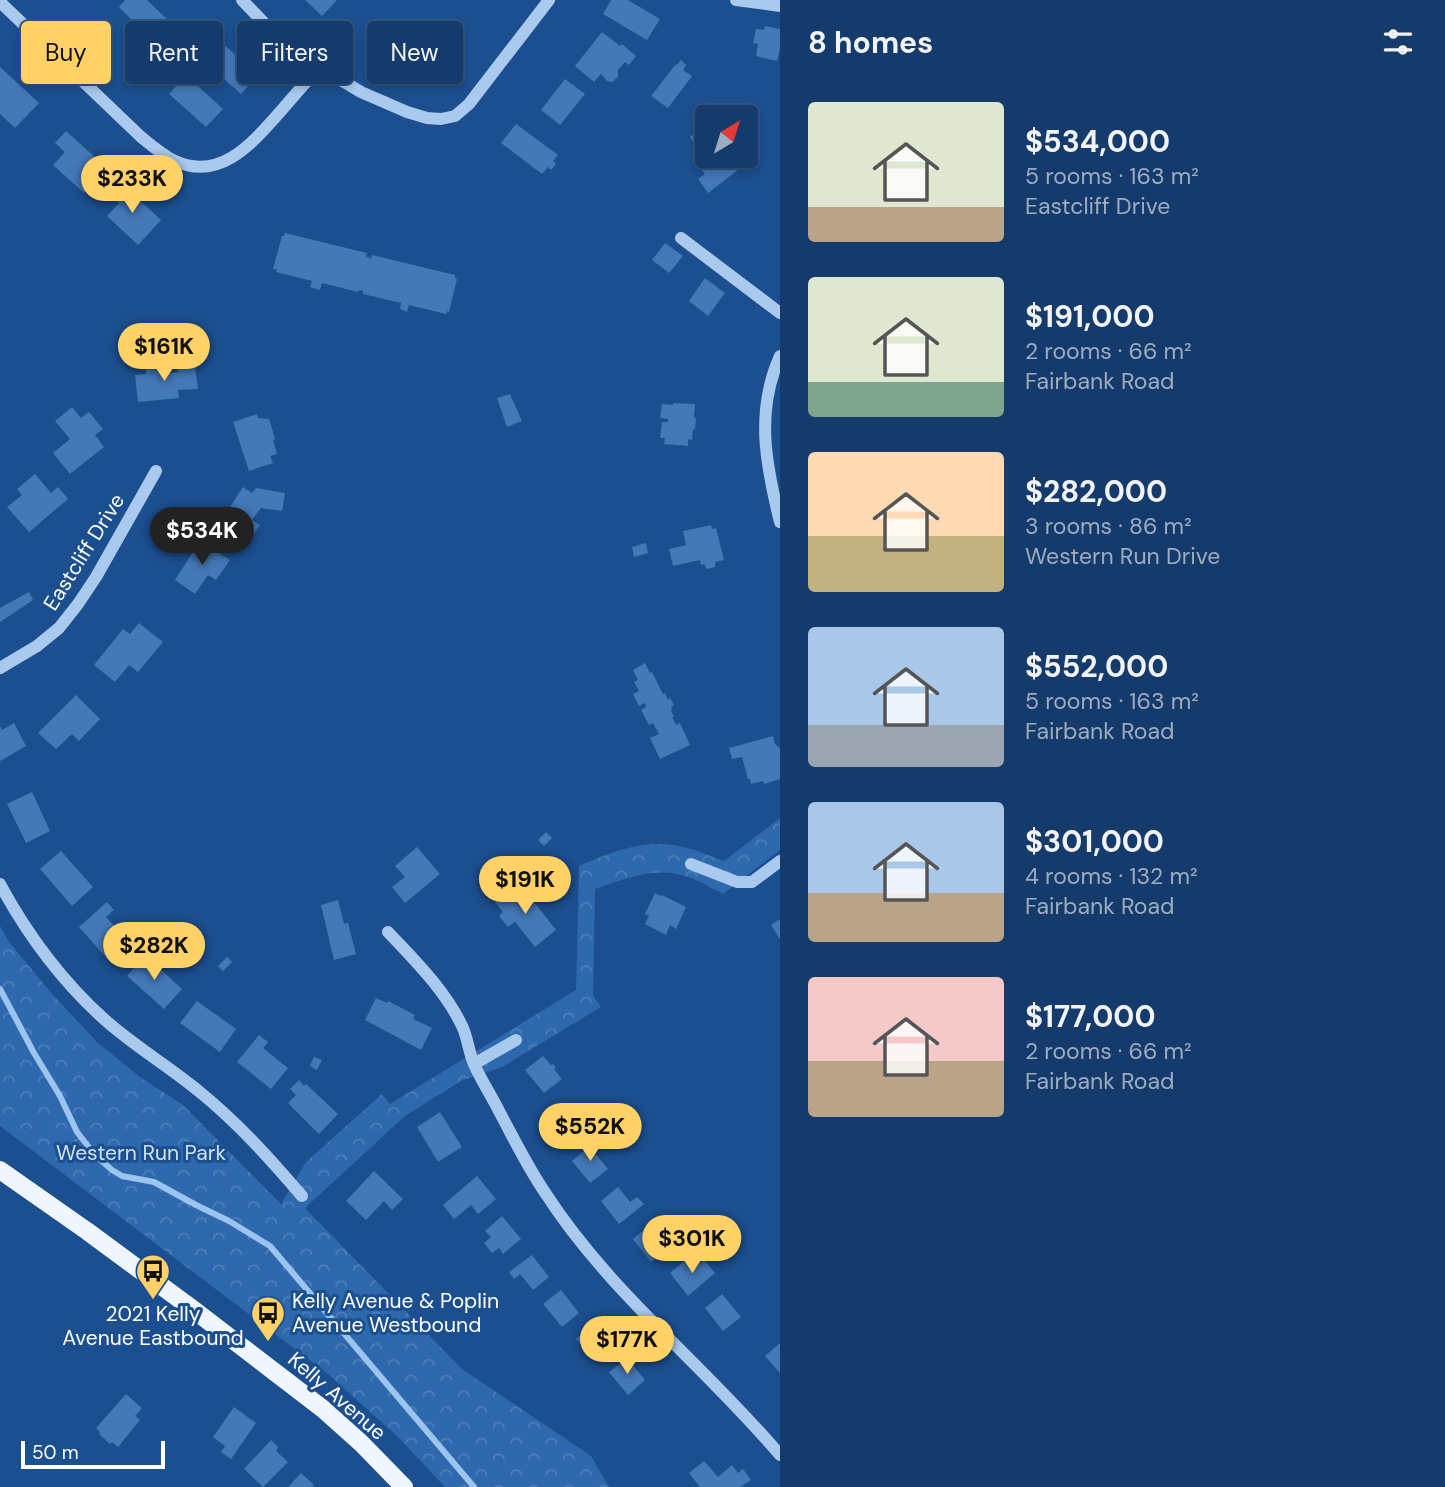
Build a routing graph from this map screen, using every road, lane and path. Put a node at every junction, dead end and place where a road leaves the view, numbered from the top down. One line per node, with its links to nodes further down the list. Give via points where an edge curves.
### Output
1 (242, 0): 6 (street)
2 (549, 0): 8 (street, via 455,116 441,120 407,112)
3 (736, 0): 5 (street)
4 (0, 2): 7 (street, via 158,151 176,162 208,166 245,149)
5 (780, 6)
6 (262, 21)
7 (304, 84)
8 (348, 84)
9 (681, 238): 10 (street)
10 (780, 313)
11 (780, 356): 13 (street, via 768,393 765,431 768,474)
12 (156, 471): 14 (street, Eastcliff Drive, via 96,577 59,628)
13 (780, 522)
14 (0, 668)
15 (780, 861): 16 (street, via 752,882 737,882)
16 (691, 863)
17 (0, 884): 22 (street, via 44,953 104,1019 201,1093 263,1150)
18 (388, 932): 20 (street, via 445,998 463,1028)
19 (516, 1040): 20 (street)
20 (474, 1064): 23 (street, via 545,1194 580,1242)
21 (0, 1171): 24 (main road, Kelly Avenue, via 313,1401)
22 (302, 1196)
23 (780, 1455)
24 (404, 1487)

